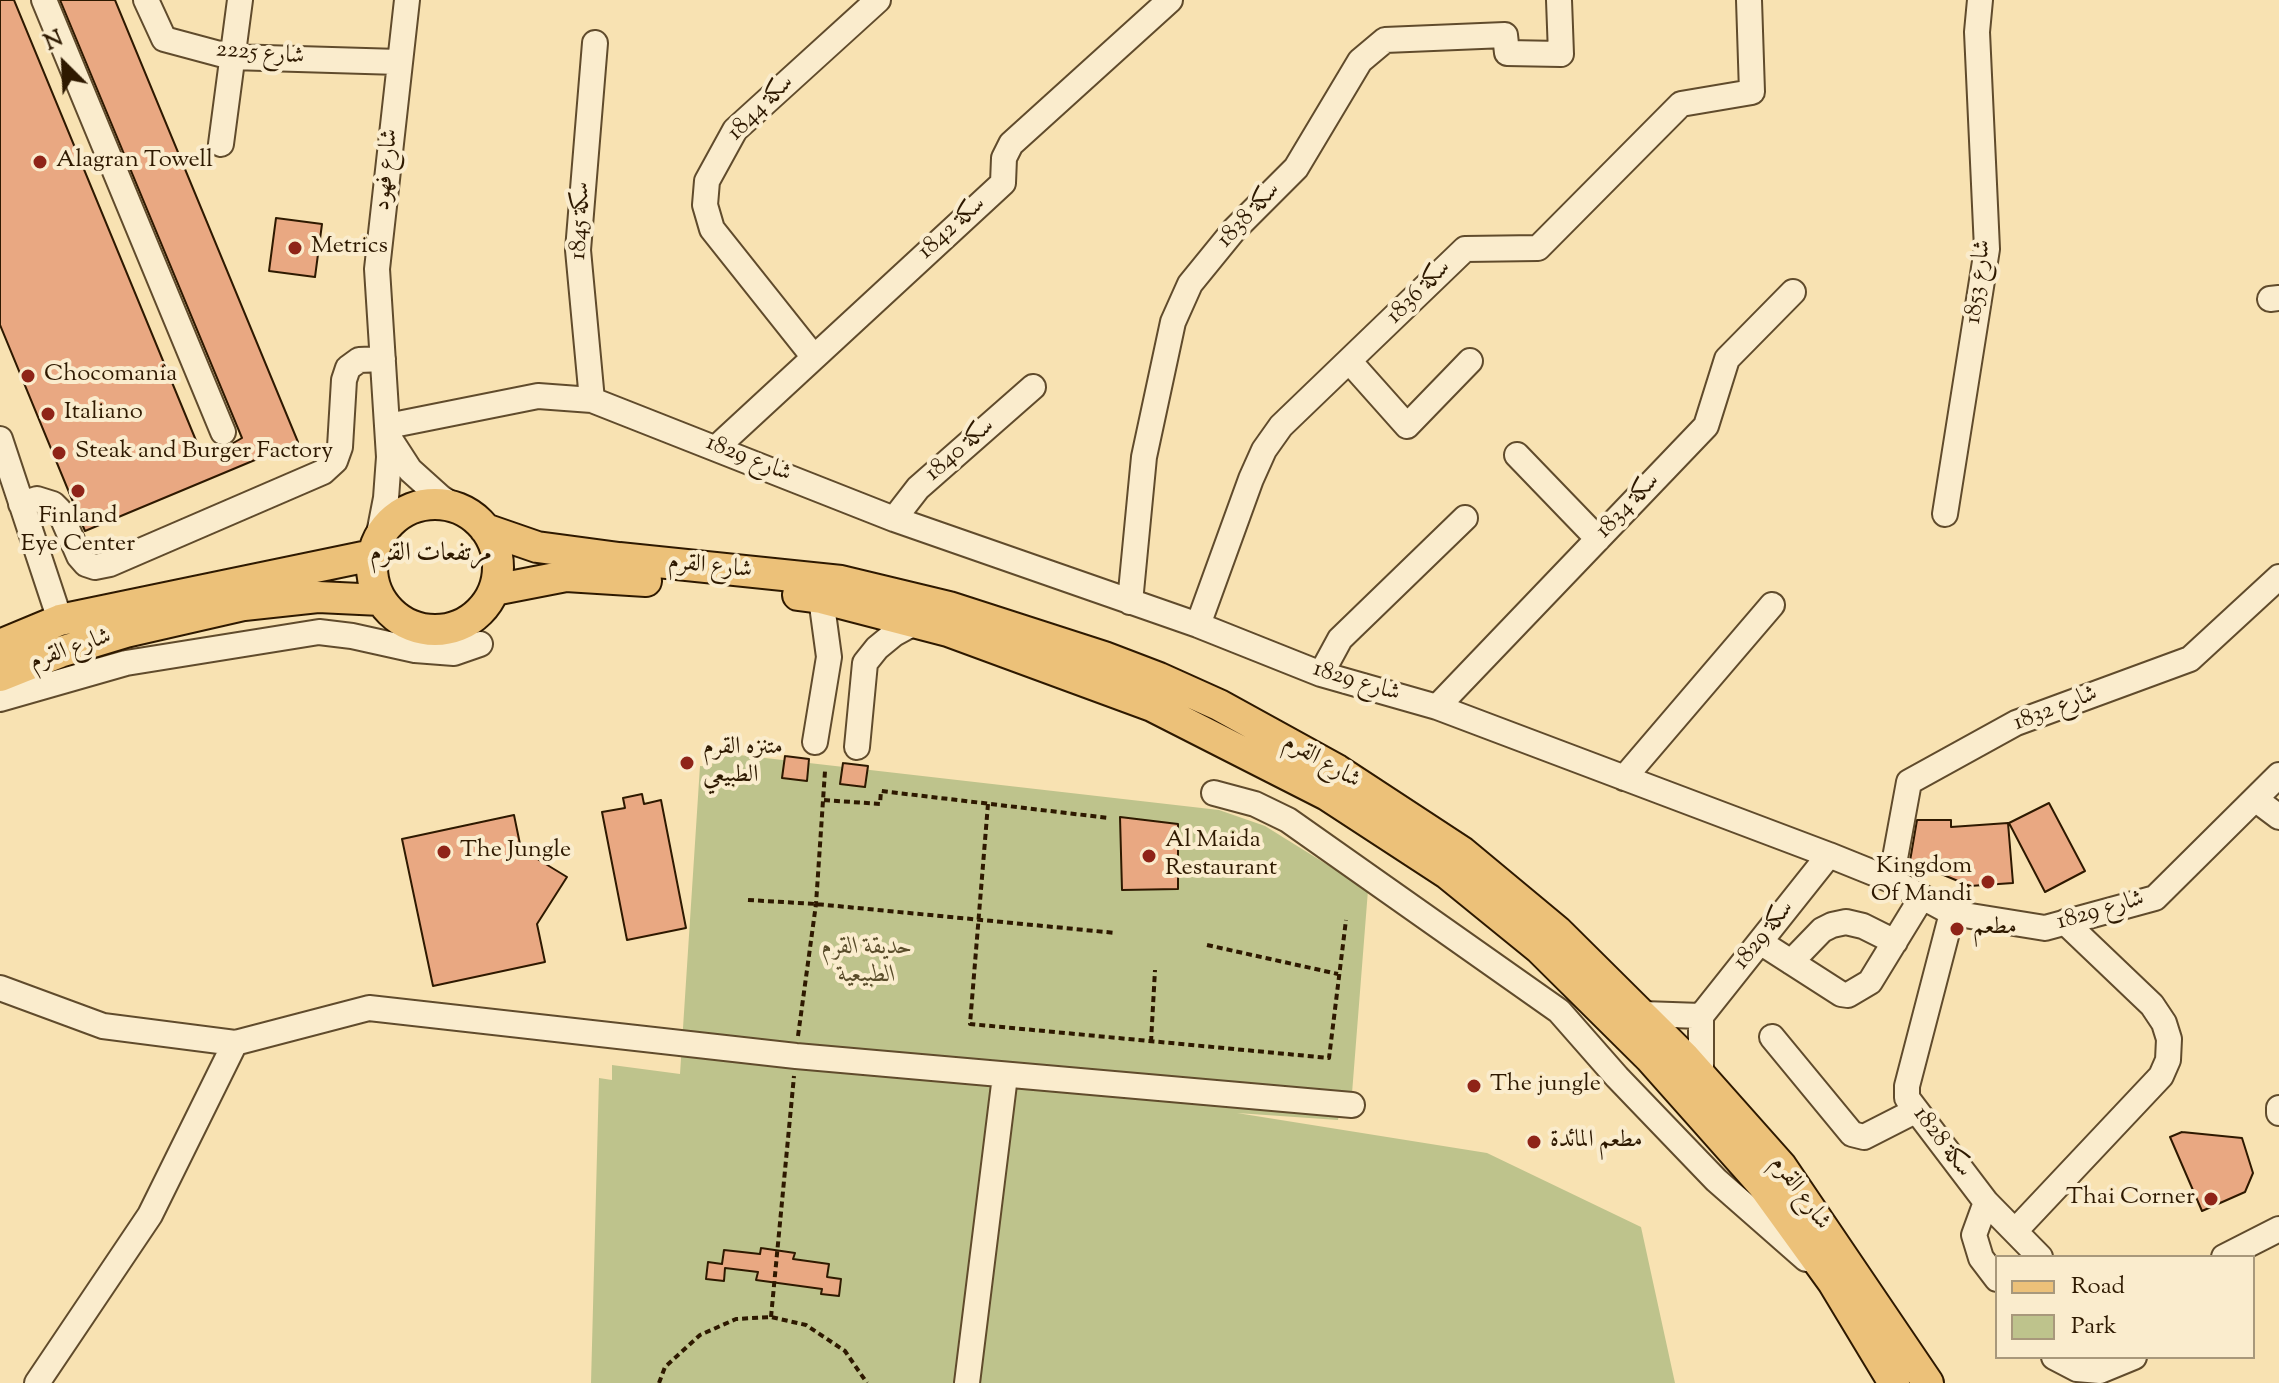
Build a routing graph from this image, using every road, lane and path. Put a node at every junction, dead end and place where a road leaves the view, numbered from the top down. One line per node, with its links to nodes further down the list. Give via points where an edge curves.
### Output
1 (44, 0): 22 (street)
2 (146, 0): 11 (street, شارع 2225, via 164,39)
3 (240, 0): 11 (street)
4 (407, 0): 12 (street, شارع فهود)
5 (878, 0): 15 (street, سكة 1844, via 735,130 707,181 705,205 712,229)
6 (1170, 0): 15 (street, سكة 1842, via 1011,144 1004,158 1003,183)
7 (1559, 0): 38 (street, 1838 سكة, via 1561,54 1507,53 1505,35 1385,40 1360,61 1296,168 1190,284 1173,322 1144,457)
8 (1749, 0): 18 (street, سكة 1836, via 1752,92 1681,104 1538,248 1465,249)
9 (1980, 0): 28 (street, شارع 1853, via 1987,249)
10 (595, 43): 20 (street, 1845 سكة, via 578,250)
11 (231, 57): 12 (street, شارع 2225); 13 (street)
12 (399, 62): 16 (street, شارع فهود, via 377,269)
13 (221, 144)
14 (1793, 292): 32 (street, سكة 1834, via 1727,359 1706,426)
15 (813, 356): 24 (street, سكة 1842)
16 (383, 359): 21 (street, شارع فهود); 26 (street, via 359,360 348,368 340,447 323,472 110,564 86,564 53,504 37,499)
17 (1470, 361): 18 (street, via 1407,426)
18 (1350, 362): 42 (street, سكة 1836, via 1281,426 1264,450)
19 (1033, 387): 30 (street, سكة 1840, via 918,488)
20 (592, 400): 21 (street, 1829 شارع, via 538,396); 24 (street, 1829 شارع)
21 (388, 431): 27 (street, via 417,477); 33 (street, شارع فهود, via 389,477)
22 (223, 432)
23 (0, 439): 26 (street)
24 (716, 448): 30 (street, 1829 شارع)
25 (1517, 455): 32 (street)
26 (21, 504): 40 (street)
27 (457, 508): 31 (main road); 33 (main road, via 419,507 400,515)
28 (1945, 514)
29 (1465, 518): 45 (street, via 1340,639)
30 (894, 519): 38 (street, 1829 شارع)
31 (485, 529): 35 (main road, via 497,558); 75 (main road, شارع القرم, via 537,547 841,581 949,607 1159,678 1337,770 1462,852 1557,931)
32 (1598, 539): 48 (street, سكة 1834)
33 (376, 547): 37 (main road, via 374,585); 40 (main road, شارع القرم)
34 (2279, 577): 60 (street, 1832 شارع, via 2190,659 2016,723 1909,782)
35 (494, 590): 36 (main road, شارع القرم, via 566,576); 37 (main road, via 484,608 450,629 410,626)
36 (821, 598): 41 (main road, شارع القرم); 49 (street, via 829,657)
37 (381, 600): 46 (main road, شارع القرم, via 318,597 244,605 113,636)
38 (1130, 602): 42 (street, 1829 شارع)
39 (1772, 605): 52 (street)
40 (60, 620): 44 (main road, شارع القرم)
41 (916, 622): 50 (street, via 877,648 865,663); 90 (main road, شارع القرم, via 1152,706 1327,795 1448,874 1539,948 1650,1058 1762,1184)
42 (1198, 625): 45 (street, 1829 شارع)
43 (480, 644): 47 (street, via 454,653 319,632 126,663)
44 (0, 645)
45 (1321, 674): 48 (street, 1829 شارع)
46 (0, 676)
47 (0, 699)
48 (1437, 707): 52 (street, 1829 شارع)
49 (815, 742)
50 (857, 747)
51 (2279, 775): 54 (street, 1829 شارع)
52 (1624, 778): 59 (street, 1829 شارع)
53 (1214, 793): 90 (street, via 1288,820 1559,1011 1716,1180)
54 (2255, 799): 57 (street); 66 (street, 1829 شارع, via 2155,898)
55 (824, 800): 56 (path, via 880,804 881,791)
56 (988, 804): 58 (path); 64 (path)
57 (2279, 817)
58 (1109, 818)
59 (1829, 855): 60 (street, 1829 شارع); 68 (street, سكة 1829)
60 (1891, 880): 61 (street, 1829 شارع)
61 (1922, 897): 63 (street, 1829 شارع); 69 (street)
62 (748, 900): 64 (path)
63 (1952, 913): 66 (street, 1829 شارع, via 2045,928); 83 (street, سكة 1828, via 1907,1086)
64 (978, 919): 67 (path); 78 (path, via 970,1024)
65 (1346, 920): 73 (path)
66 (2065, 922): 86 (street, via 2152,1005 2169,1039 2168,1060 2161,1076)
67 (1116, 933)
68 (1760, 942): 71 (street); 76 (street, سكة 1829)
69 (1895, 942): 71 (street, via 1846,922 1822,930); 71 (street, via 1870,982 1848,995)
70 (1207, 945): 73 (path)
71 (1791, 962)
72 (1155, 970): 78 (path)
73 (1338, 974): 78 (path, via 1329,1058)
74 (0, 988): 79 (street, via 103,1026)
75 (1643, 1014): 76 (street); 80 (main road, شارع القرم)
76 (1701, 1016): 80 (street)
77 (1772, 1037): 83 (street, via 1852,1134 1864,1137)
78 (1151, 1042)
79 (235, 1043): 81 (street, via 369,1008); 94 (street, via 150,1215)
80 (1701, 1075): 93 (main road, شارع القرم, via 1781,1166)
81 (1005, 1076): 82 (street); 97 (street)
82 (1352, 1105)
83 (1915, 1111): 84 (street, سكة 1828)
84 (1986, 1202): 86 (street, سكة 1828); 89 (street, via 1974,1235 1981,1258)
85 (2279, 1229): 88 (street)
86 (2015, 1231): 87 (street, سكة 1828)
87 (2038, 1255)
88 (2228, 1255)
89 (1995, 1276)
90 (1833, 1282): 98 (main road, شارع القرم)
91 (2058, 1359): 92 (street, via 2077,1369 2100,1371)
92 (2129, 1359)
93 (1922, 1372): 99 (street)
94 (37, 1383)
95 (659, 1383): 96 (path, via 665,1367 700,1335 736,1319 771,1317 806,1325 845,1351)
96 (867, 1383)
97 (967, 1383)
98 (1894, 1383)
99 (1937, 1383)

